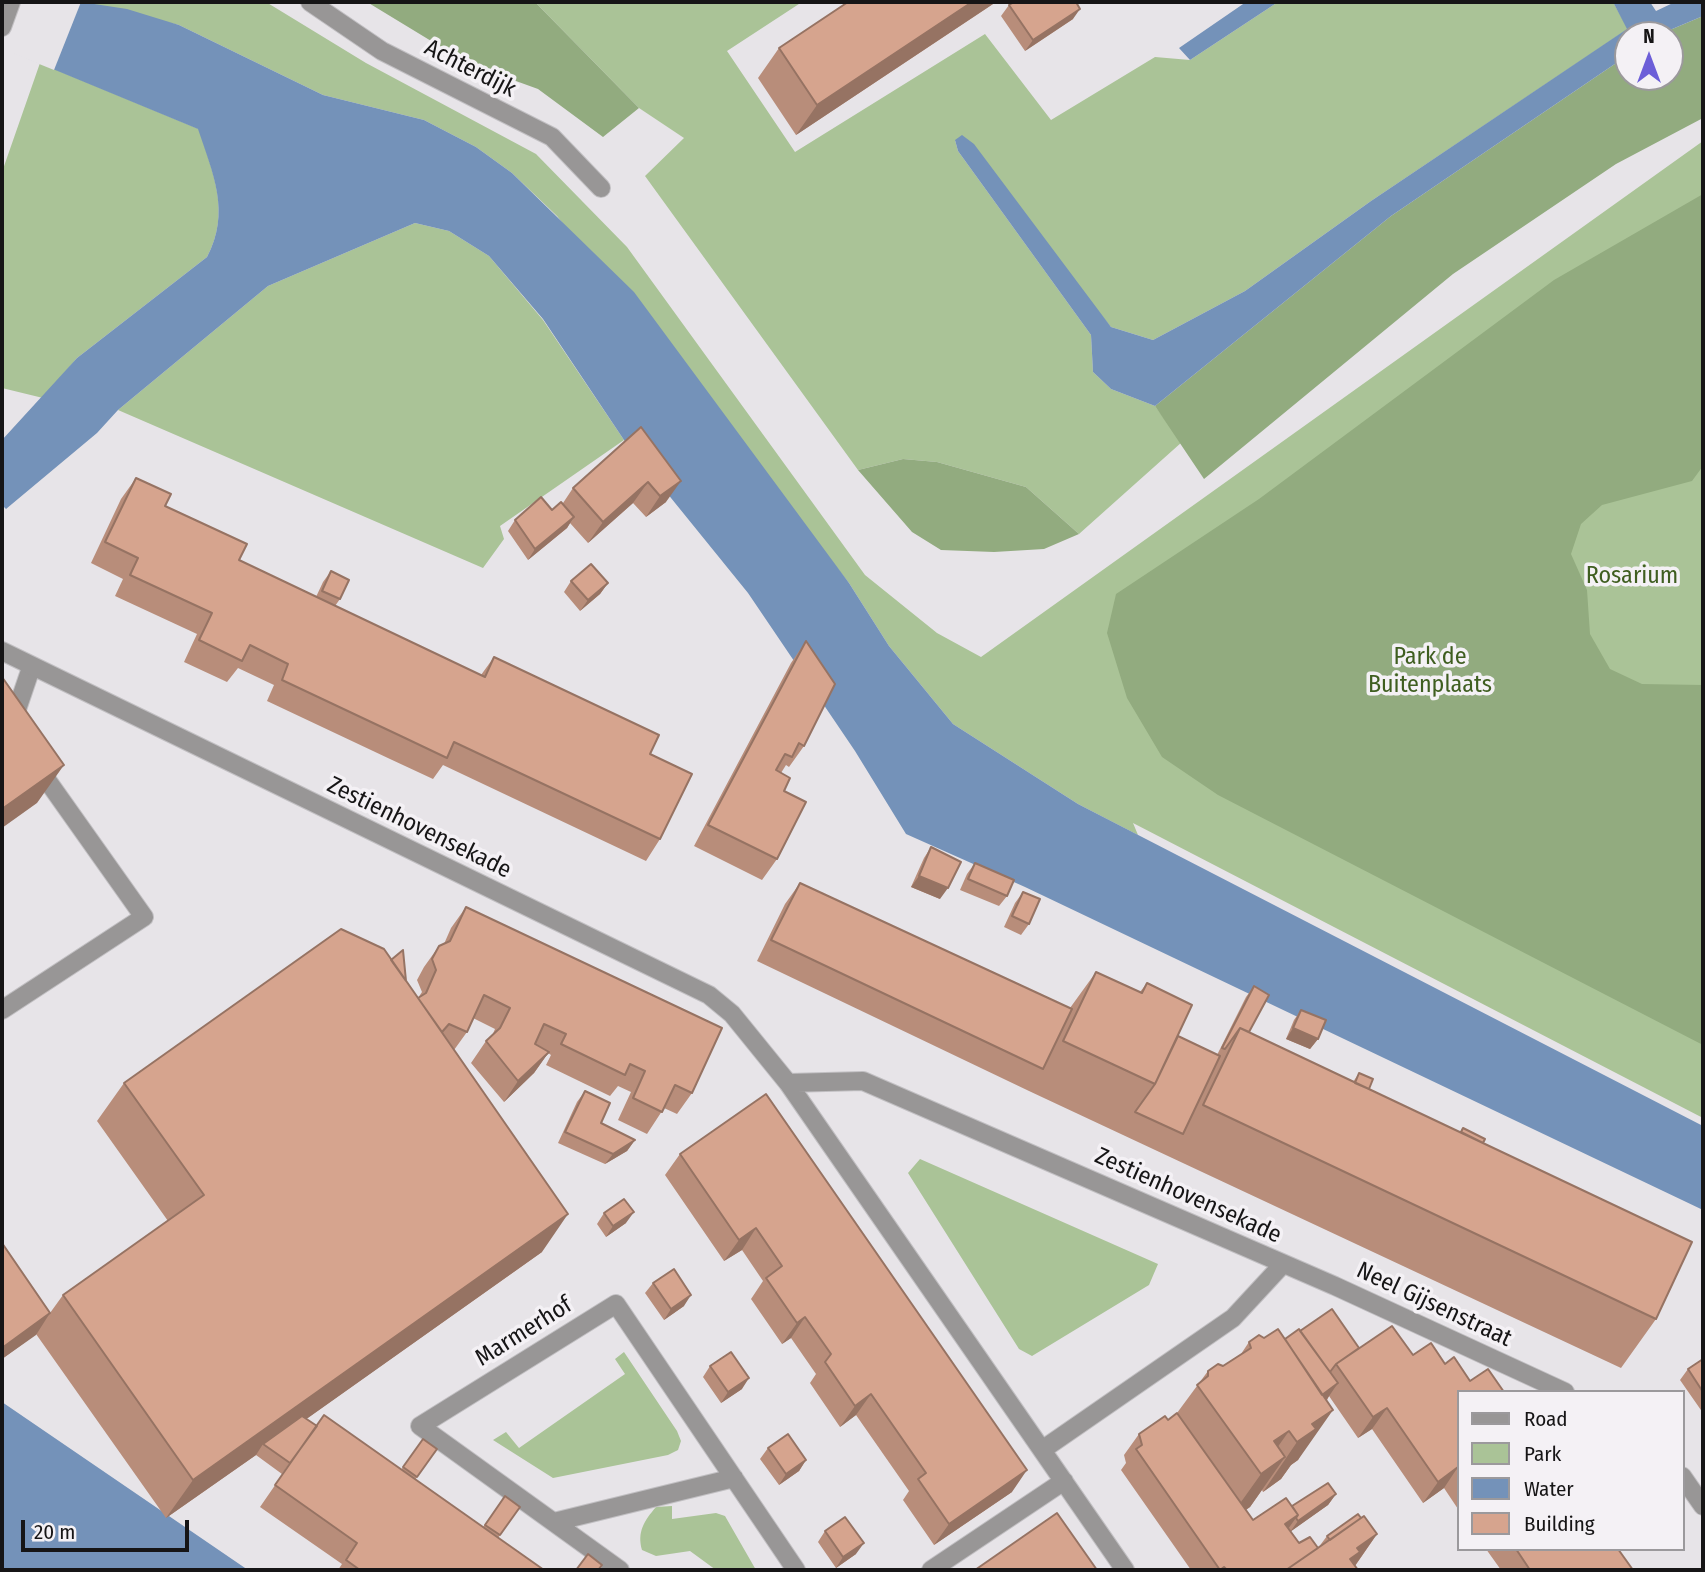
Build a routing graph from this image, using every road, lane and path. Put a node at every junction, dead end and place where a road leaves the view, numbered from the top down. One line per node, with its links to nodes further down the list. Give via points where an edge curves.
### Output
1 (10, 2): 3 (street)
2 (310, 2): 4 (street, Achterdijk, via 382,51 551,137)
3 (2, 27)
4 (601, 188)
5 (2, 652): 6 (street, Zestienhovensekade)
6 (31, 668): 7 (street, via 13,726 23,747 144,917); 8 (street, Zestienhovensekade, via 709,995 732,1014)
7 (2, 1010)
8 (788, 1083): 9 (street, Zestienhovensekade, via 863,1081); 11 (street, Zestienhovensekade)
9 (1283, 1264): 10 (street, Neel Gijsenstraat); 11 (street, Zestienhovensekade, via 1233,1318)
10 (1561, 1390)
11 (1042, 1450): 14 (street, Zestienhovensekade)
12 (734, 1479): 16 (street); 16 (street, Marmerhof, via 616,1304 420,1426); 18 (street, Marmerhof)
13 (1684, 1479): 15 (street)
14 (1064, 1481): 19 (street); 20 (street, Zestienhovensekade)
15 (1703, 1506)
16 (554, 1522): 17 (street, Marmerhof)
17 (620, 1570)
18 (796, 1570)
19 (931, 1570)
20 (1125, 1570)

